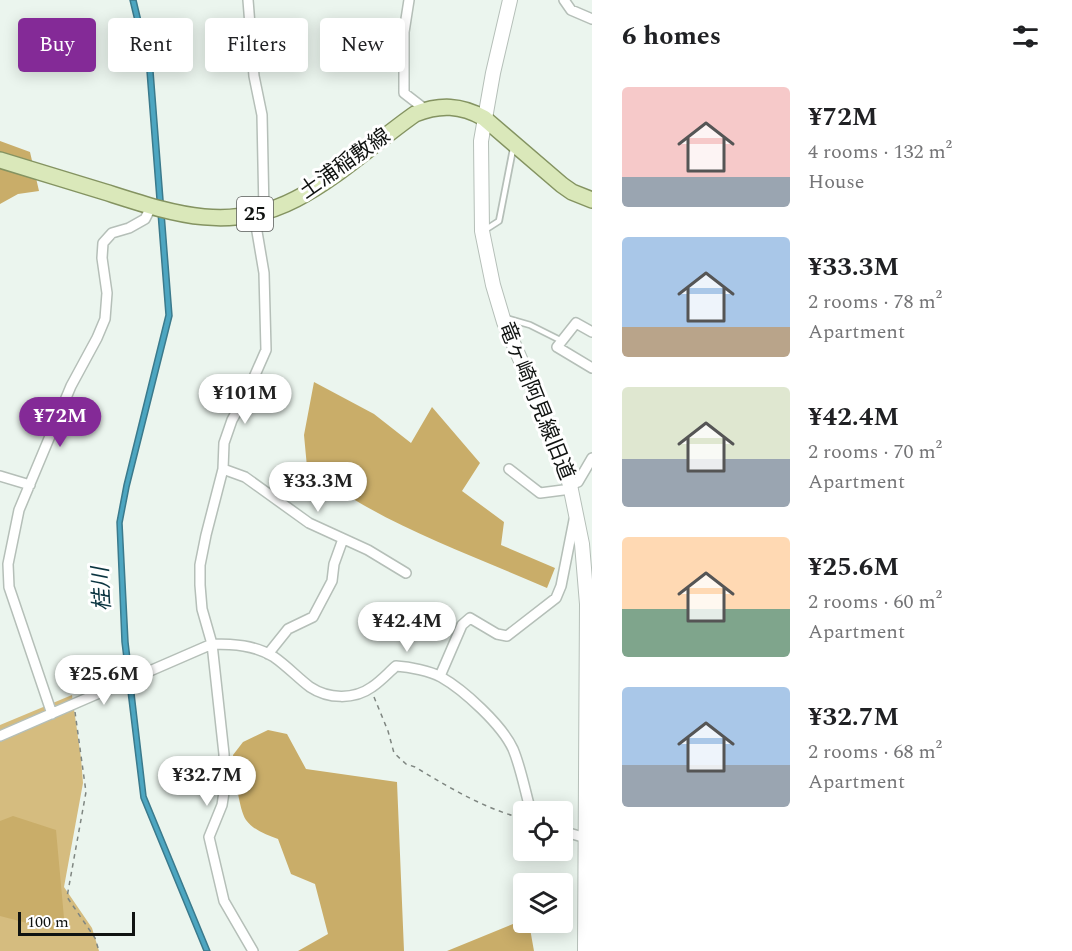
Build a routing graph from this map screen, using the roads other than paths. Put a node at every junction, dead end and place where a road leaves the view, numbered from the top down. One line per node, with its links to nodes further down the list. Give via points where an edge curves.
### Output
1 (248, 0): 12 (street, via 254,76 262,115)
2 (409, 0): 6 (street, via 404,32 404,93)
3 (510, 0): 7 (street, 竜ヶ崎阿見線旧道)
4 (564, 0): 5 (street, via 571,10)
5 (592, 19)
6 (426, 110): 7 (main road, 土浦稲敷線 / 25, via 449,106); 12 (main road, 土浦稲敷線 / 25, via 313,189)
7 (484, 118): 8 (main road, 土浦稲敷線 / 25); 13 (street, 竜ヶ崎阿見線旧道)
8 (514, 143): 10 (main road, 土浦稲敷線 / 25, via 562,185); 13 (lane, via 500,222)
9 (0, 160): 11 (main road, 土浦稲敷線 / 25)
10 (592, 200)
11 (151, 207): 12 (main road, 土浦稲敷線 / 25, via 219,219); 22 (street, via 145,219 112,232 103,243 105,319 71,386)
12 (259, 213): 19 (street, via 266,350 232,420 224,443)
13 (482, 231): 14 (street, 竜ヶ崎阿見線旧道)
14 (502, 316): 16 (lane); 23 (street, 竜ヶ崎阿見線旧道, via 550,426)
15 (592, 332): 16 (street, via 576,323)
16 (562, 341): 17 (street, via 557,346)
17 (592, 368)
18 (592, 458): 23 (street)
19 (223, 469): 25 (street, via 245,477 309,524); 28 (street, via 200,565 202,609)
20 (509, 469): 23 (street, via 540,493)
21 (0, 476): 22 (street)
22 (30, 485): 31 (street, via 19,510 8,564 9,586)
23 (571, 487): 24 (street, 竜ヶ崎阿見線旧道)
24 (576, 510): 26 (street, 竜ヶ崎阿見線旧道); 30 (street, via 556,598 507,636 471,618 462,625)
25 (343, 539): 27 (street); 29 (street, via 332,582 313,617 288,629)
26 (589, 570): 35 (street, 竜ヶ崎阿見線旧道)
27 (406, 573)
28 (212, 644): 29 (street, via 237,644); 31 (street); 36 (street, via 225,786 209,837 224,901)
29 (268, 654): 30 (street, via 311,687 341,697 370,689 396,666)
30 (440, 676): 33 (street, via 488,716 512,748)
31 (52, 714): 32 (street)
32 (0, 736)
33 (528, 801)
34 (573, 834): 35 (street)
35 (586, 838): 37 (street, 竜ヶ崎阿見線旧道)
36 (253, 951)
37 (585, 951)

